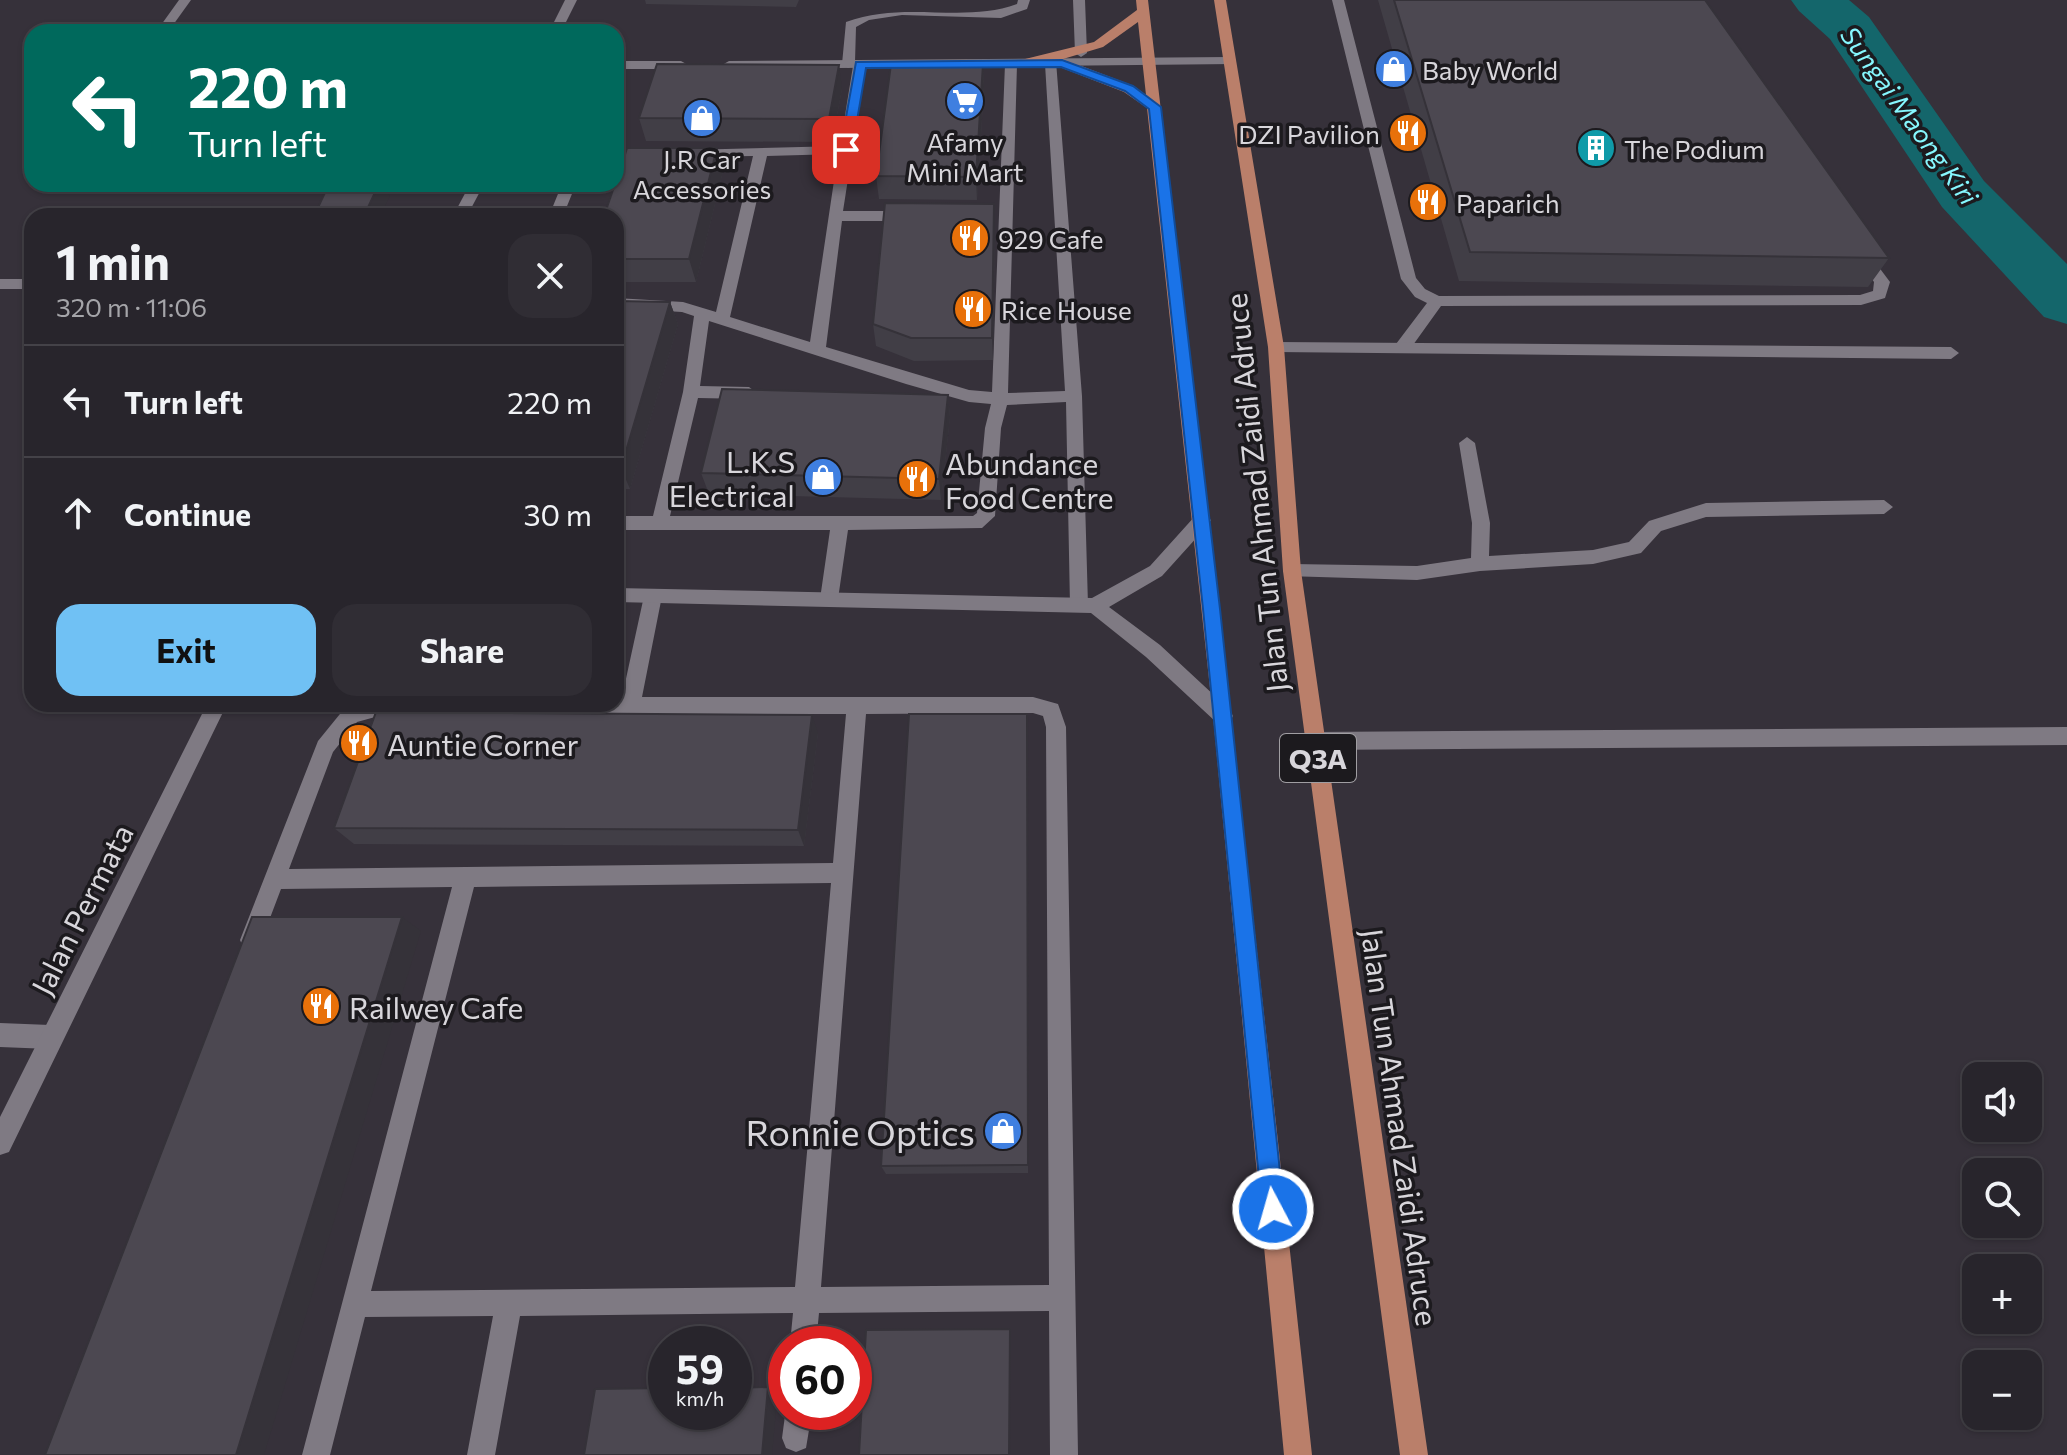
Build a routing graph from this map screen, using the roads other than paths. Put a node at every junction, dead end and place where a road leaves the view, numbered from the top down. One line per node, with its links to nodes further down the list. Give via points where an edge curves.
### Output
1 (185, 0): 8 (street)
2 (571, 0): 9 (street)
3 (1024, 0): 13 (street, via 1023,6 1001,14 862,16 850,25)
4 (1079, 0): 10 (street)
5 (1220, 0): 11 (main road, Jalan Tun Ahmad Zaidi Adruce / Q3A)
6 (1338, 0): 30 (street, via 1409,279 1420,293)
7 (1143, 5): 10 (main road, via 1114,37); 12 (main road, Jalan Tun Ahmad Zaidi Adruce)
8 (168, 24)
9 (559, 24)
10 (1081, 53): 14 (main road)
11 (1229, 61): 12 (street); 34 (main road, Jalan Tun Ahmad Zaidi Adruce / Q3A)
12 (1149, 62): 15 (street); 19 (main road, Jalan Tun Ahmad Zaidi Adruce)
13 (854, 64): 14 (street); 17 (street); 20 (street)
14 (1011, 64): 15 (street); 43 (street, via 999,217)
15 (1057, 64): 19 (main road, via 1129,89); 42 (street)
16 (694, 65): 18 (street)
17 (710, 65)
18 (624, 67)
19 (1155, 107): 46 (main road, Jalan Tun Ahmad Zaidi Adruce)
20 (846, 150): 21 (street); 25 (street)
21 (761, 152): 24 (street); 33 (street)
22 (624, 153): 23 (street)
23 (663, 153)
24 (679, 153)
25 (835, 216): 26 (street); 36 (street)
26 (928, 216)
27 (1855, 244): 30 (street, via 1882,282 1880,294 1861,300)
28 (0, 284): 29 (street)
29 (24, 284)
30 (1437, 301): 35 (street)
31 (624, 303): 32 (street)
32 (702, 313): 33 (street); 38 (street)
33 (722, 319): 36 (street)
34 (1276, 347): 35 (street); 51 (main road, Jalan Tun Ahmad Zaidi Adruce / Q3A)
35 (1402, 348): 37 (street)
36 (817, 352): 41 (street)
37 (1951, 353)
38 (691, 392): 39 (street); 48 (street)
39 (768, 393)
40 (907, 395): 41 (street)
41 (969, 396): 43 (street)
42 (1074, 396): 43 (street); 55 (street)
43 (1000, 399): 49 (street, via 986,516 976,523)
44 (1467, 443): 50 (street, via 1481,523)
45 (1884, 507): 50 (street, via 1706,510 1655,526 1635,548 1593,557)
46 (1202, 520): 55 (street, via 1156,571); 61 (main road, Jalan Tun Ahmad Zaidi Adruce)
47 (624, 523): 48 (street)
48 (660, 523): 49 (street)
49 (840, 525): 54 (street)
50 (1480, 564): 51 (street, via 1417,573)
51 (1292, 571): 63 (main road, Jalan Tun Ahmad Zaidi Adruce / Q3A)
52 (624, 595): 53 (street)
53 (653, 596): 54 (street); 57 (street)
54 (829, 599): 55 (street)
55 (1087, 606): 61 (street, via 1153,651)
56 (624, 706): 57 (street)
57 (630, 706): 58 (street)
58 (857, 706): 64 (street); 71 (street, via 1033,705 1051,710 1056,727)
59 (213, 712): 69 (street, Jalan Permata)
60 (363, 712): 66 (street, via 351,715 325,747)
61 (1223, 716): 79 (main road, Jalan Tun Ahmad Zaidi Adruce)
62 (2067, 736): 63 (street)
63 (1315, 741): 80 (main road, Jalan Tun Ahmad Zaidi Adruce / Q3A)
64 (843, 873): 65 (street); 72 (street)
65 (465, 878): 66 (street); 74 (street)
66 (273, 879): 67 (street)
67 (241, 968)
68 (0, 1035): 69 (street)
69 (50, 1037): 70 (street, Jalan Permata)
70 (0, 1143)
71 (1062, 1298): 72 (street); 78 (street)
72 (807, 1300): 73 (street); 75 (street)
73 (509, 1302): 74 (street); 77 (street)
74 (355, 1304): 76 (street)
75 (805, 1326)
76 (316, 1455)
77 (481, 1455)
78 (1064, 1455)
79 (1298, 1455)
80 (1414, 1455)

